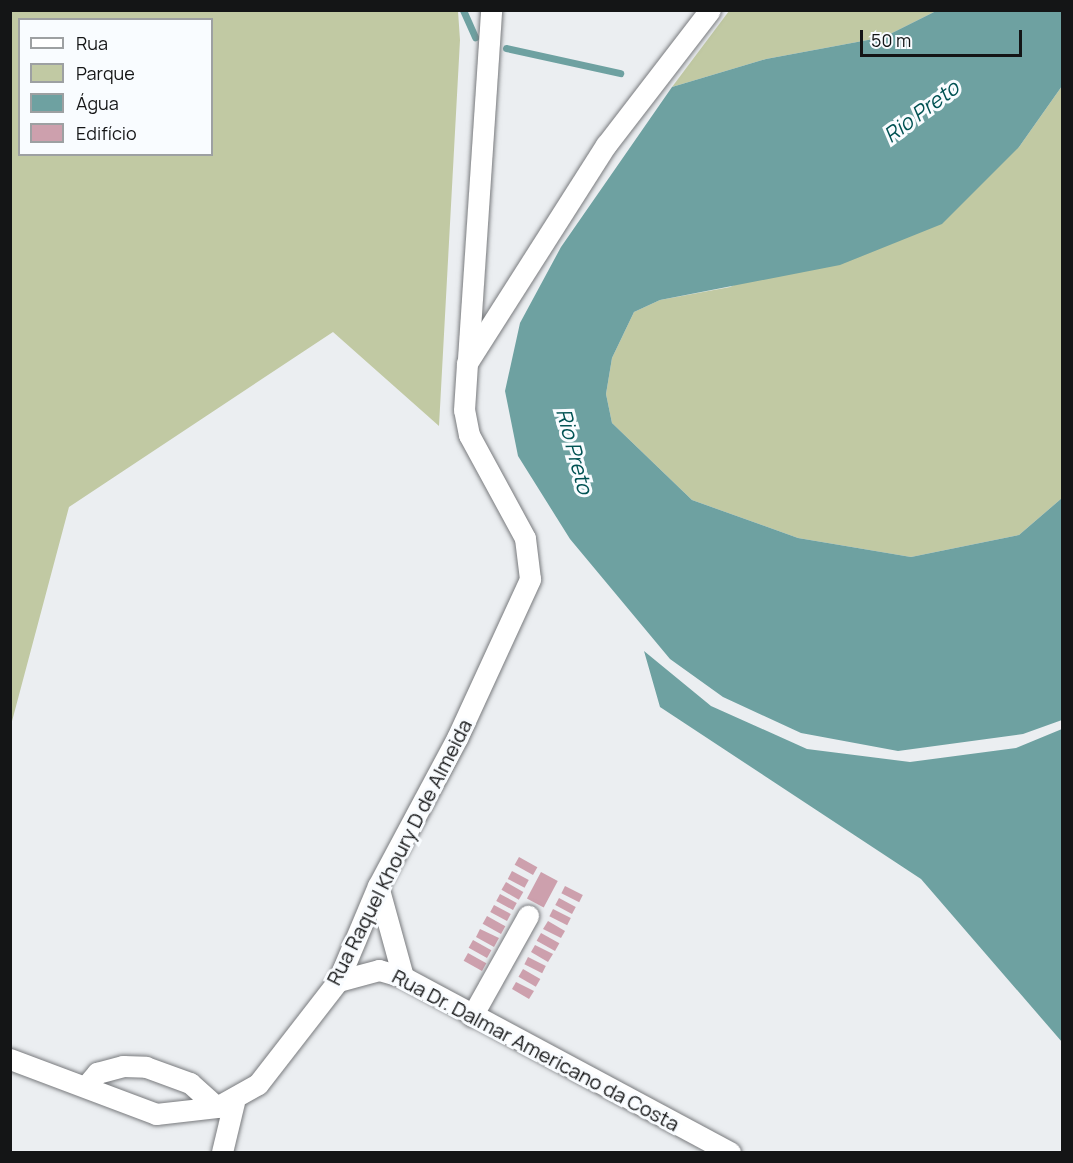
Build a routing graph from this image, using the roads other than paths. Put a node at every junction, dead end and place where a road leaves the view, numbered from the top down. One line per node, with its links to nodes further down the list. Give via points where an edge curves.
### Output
1 (491, 10): 3 (street, Rua Raquel Khoury D de Almeida)
2 (710, 10): 3 (street, via 606,145)
3 (467, 363): 4 (street, Rua Raquel Khoury D de Almeida, via 464,410 469,435 525,538 530,579 524,598)
4 (378, 886): 6 (street); 7 (street, Rua Raquel Khoury D de Almeida)
5 (528, 916): 8 (street)
6 (403, 977): 7 (street, Rua Dr. Dalmar Americano da Costa, via 379,970); 8 (street, Rua Dr. Dalmar Americano da Costa)
7 (338, 981): 11 (street, Rua Raquel Khoury D de Almeida, via 258,1084)
8 (472, 1016): 12 (street, Rua Dr. Dalmar Americano da Costa)
9 (10, 1059): 10 (street)
10 (87, 1085): 11 (street, via 156,1114); 11 (street, via 106,1071 147,1067 190,1083)
11 (226, 1105): 13 (street)
12 (718, 1149)
13 (224, 1152)

